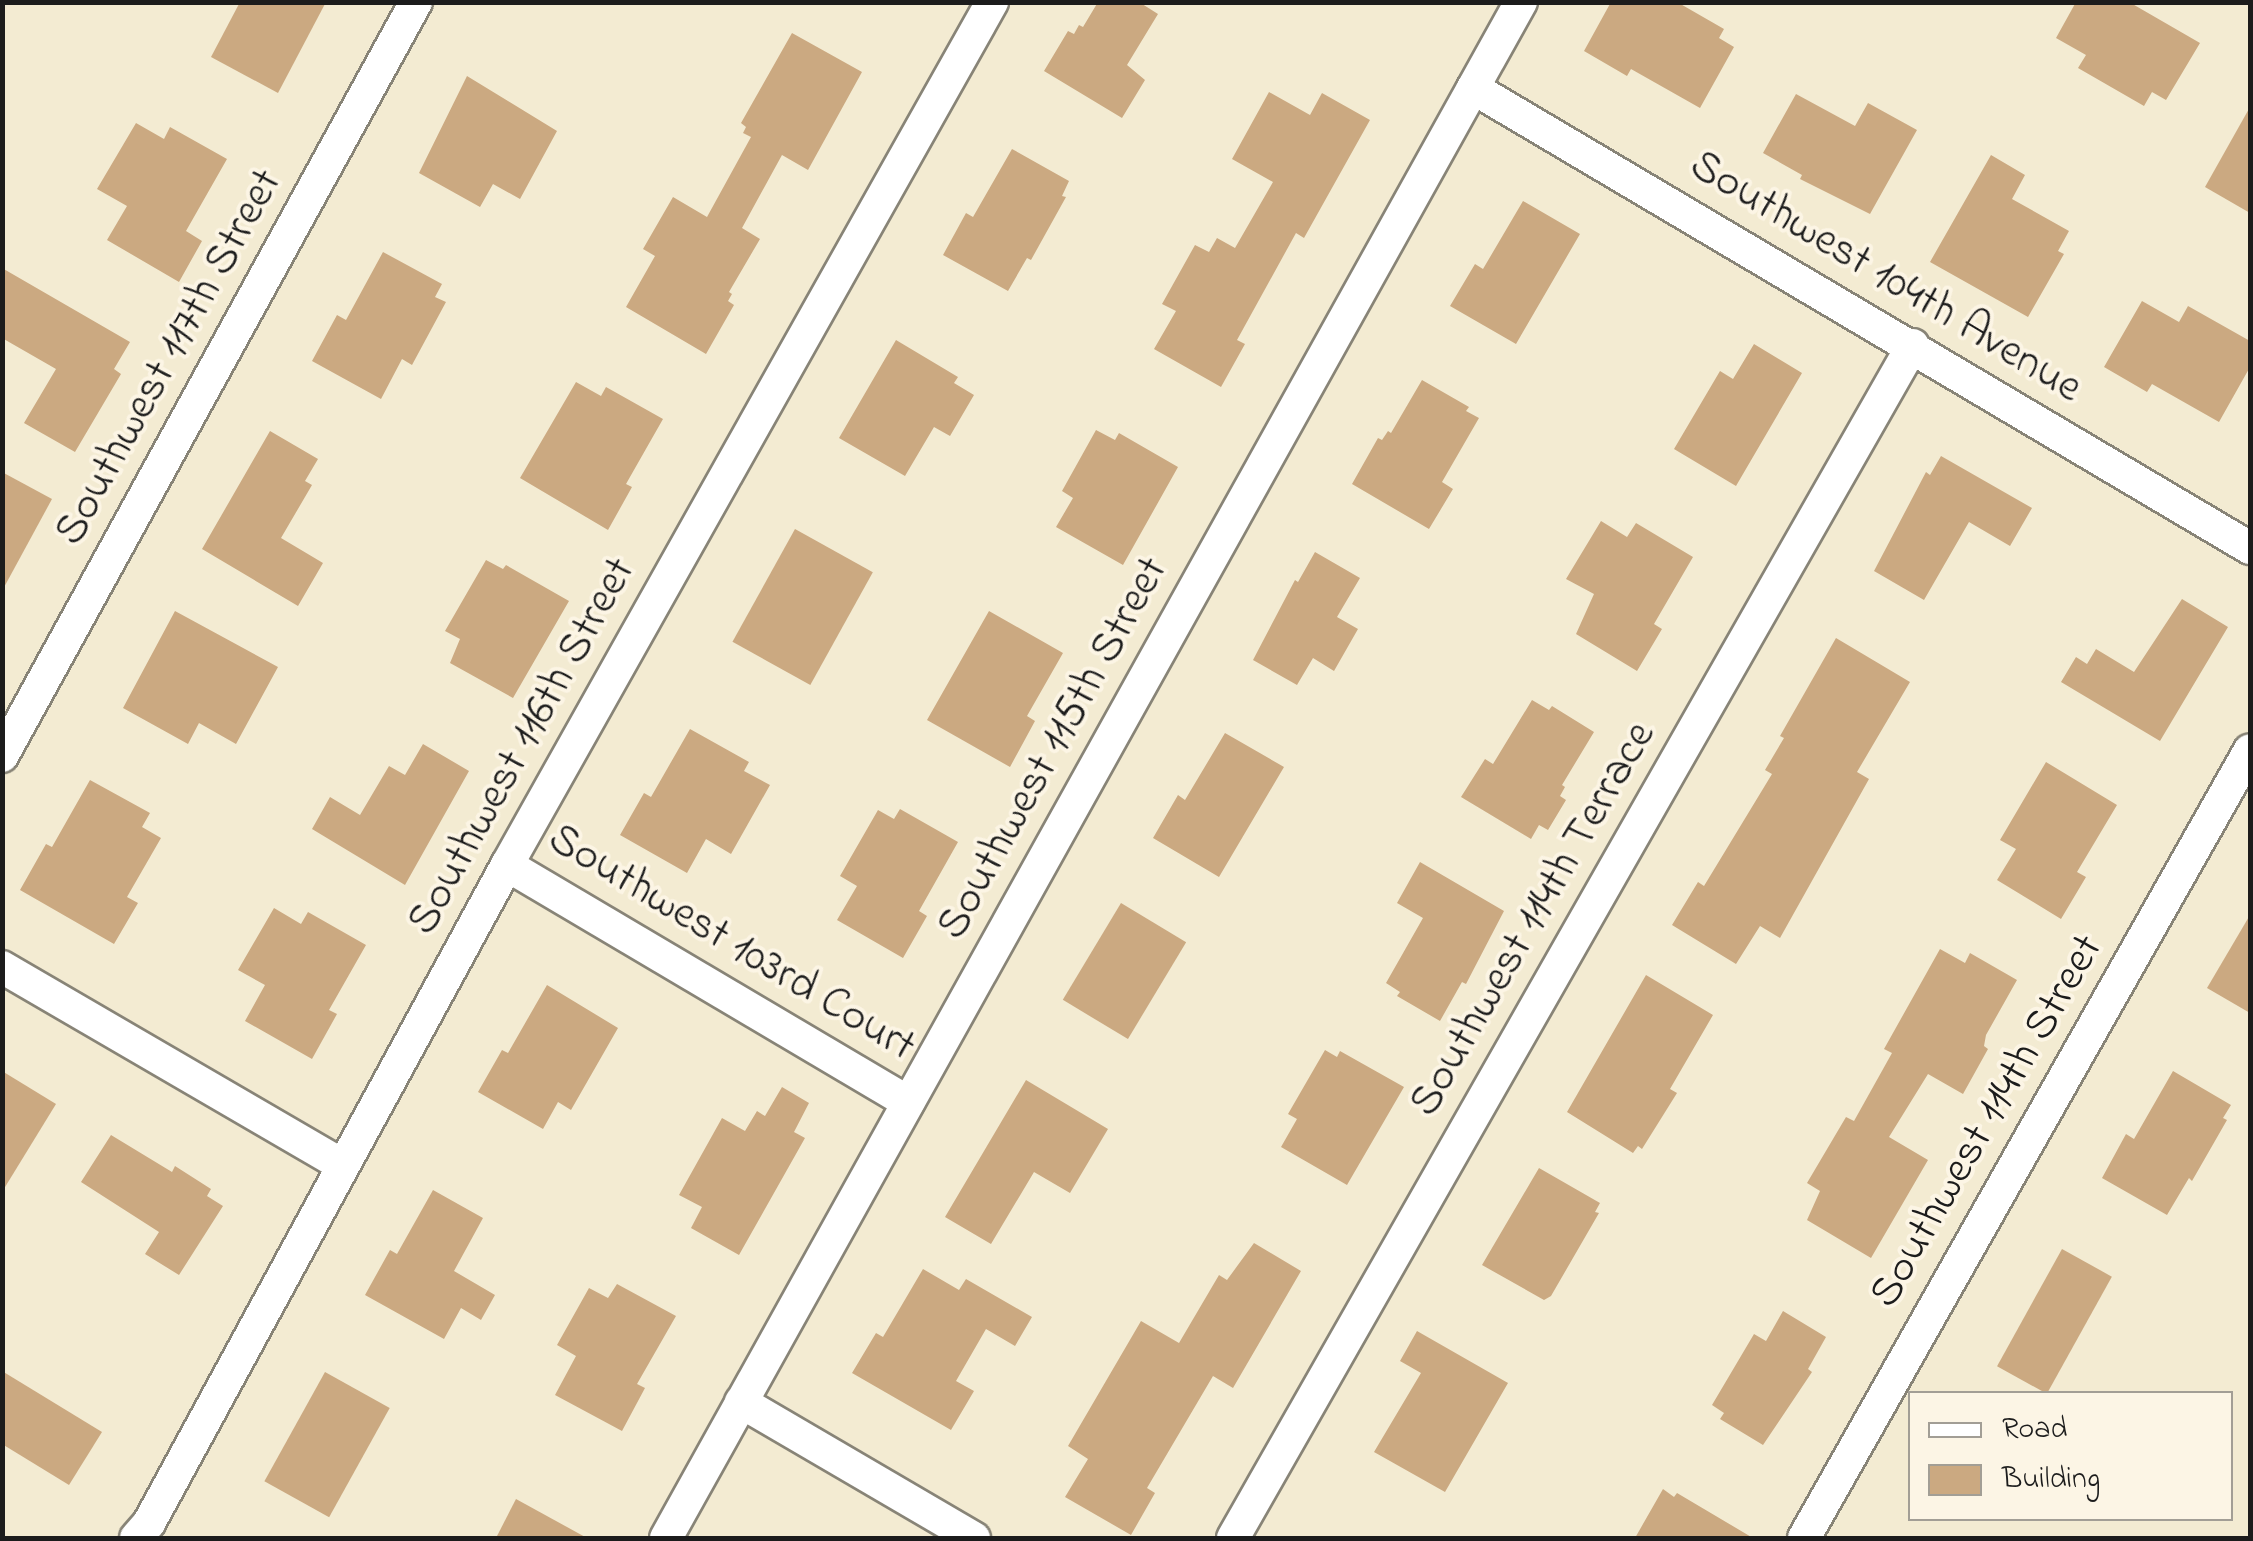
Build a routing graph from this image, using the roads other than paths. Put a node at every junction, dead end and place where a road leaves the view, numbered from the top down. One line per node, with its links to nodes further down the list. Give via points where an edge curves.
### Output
1 (416, 2): 8 (street, Southwest 117th Street)
2 (992, 2): 9 (street, Southwest 116th Street)
3 (1521, 2): 4 (street, Southwest 115th Street)
4 (1473, 88): 5 (street, Southwest 104th Avenue); 11 (street, Southwest 115th Street)
5 (1913, 346): 6 (street, Southwest 104th Avenue); 17 (street, Southwest 114th Terrace)
6 (2250, 548)
7 (2250, 750): 18 (street, Southwest 114th Street)
8 (2, 756)
9 (507, 864): 11 (street, Southwest 103rd Court); 12 (street, Southwest 116th Street)
10 (2, 966): 12 (street)
11 (908, 1102): 13 (street, Southwest 115th Street)
12 (342, 1165): 14 (street, Southwest 116th Street)
13 (741, 1402): 15 (street, Southwest 115th Street); 16 (street)
14 (136, 1538)
15 (666, 1538)
16 (974, 1538)
17 (1233, 1538)
18 (1804, 1538)

